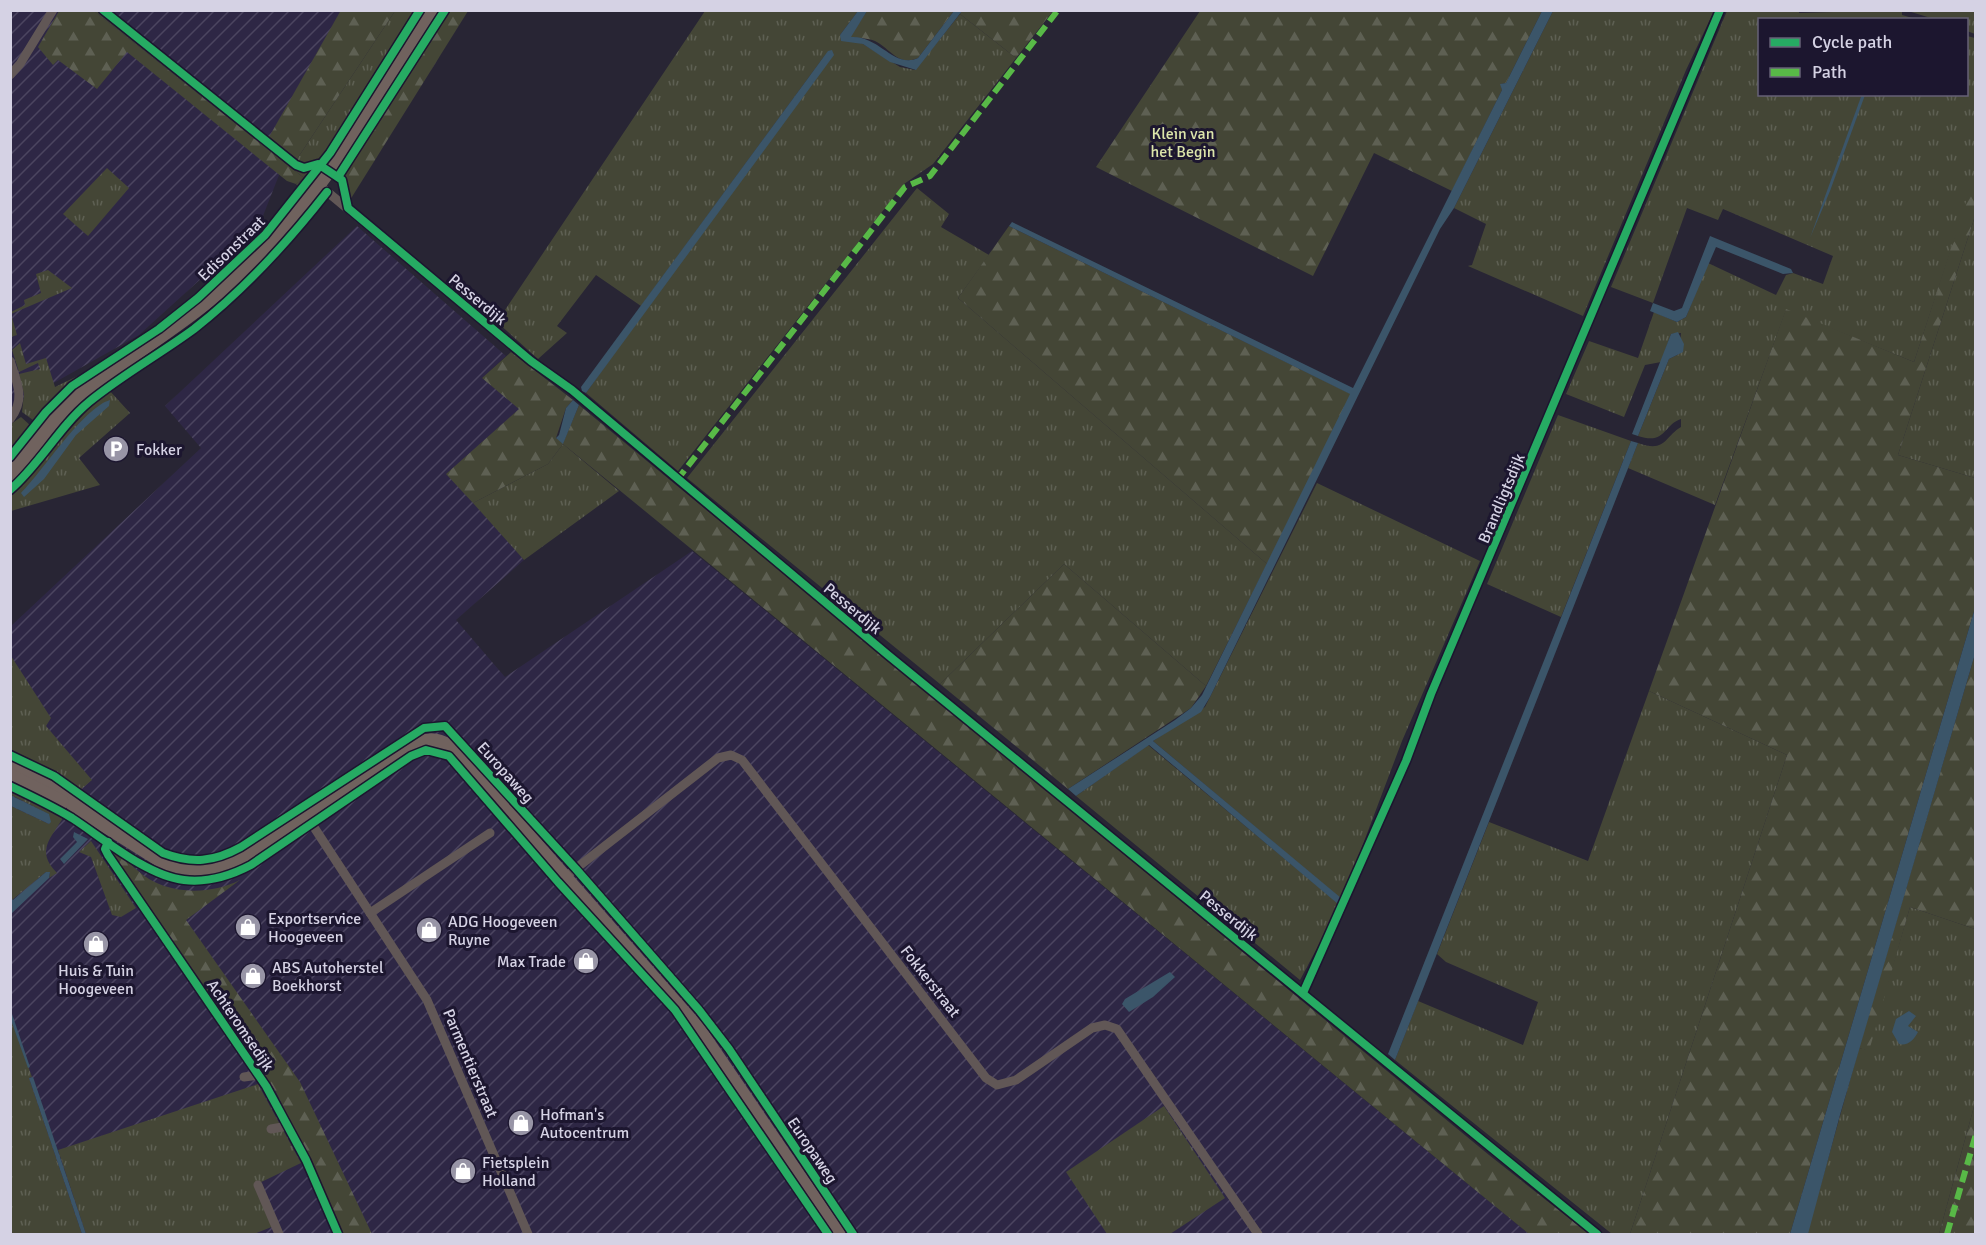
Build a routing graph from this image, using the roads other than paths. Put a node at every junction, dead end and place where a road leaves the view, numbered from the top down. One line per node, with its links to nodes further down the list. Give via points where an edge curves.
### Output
1 (53, 10): 4 (street)
2 (434, 10): 5 (main road, Edisonstraat)
3 (1720, 10): 16 (street, Brandligtsdijk, via 1406,761)
4 (10, 75)
5 (319, 185): 8 (main road, Edisonstraat, via 266,247 215,296 71,403); 16 (street, Pesserdijk)
6 (10, 361): 7 (street, via 20,391)
7 (13, 415)
8 (10, 474)
9 (10, 765): 11 (main road, Europaweg, via 60,791)
10 (10, 777): 11 (main road, Europaweg)
11 (76, 807): 12 (main road, Europaweg, via 156,859 173,868 196,871 230,864)
12 (306, 815): 14 (main road, Europaweg, via 418,742 436,741 452,749); 15 (street, Parmentierstraat)
13 (490, 833): 15 (street)
14 (565, 877): 24 (main road, Europaweg, via 698,1029); 25 (street, Fokkerstraat, via 718,758 731,755 742,760 986,1078 997,1084 1016,1080 1092,1028 1105,1025 1117,1029)
15 (370, 913): 23 (street, Parmentierstraat, via 429,1004)
16 (1303, 993): 26 (street, Pesserdijk)
17 (259, 1075): 18 (street)
18 (244, 1077)
19 (288, 1126): 20 (street)
20 (271, 1129)
21 (258, 1185): 22 (street)
22 (279, 1234)
23 (528, 1234)
24 (838, 1234)
25 (1258, 1234)
26 (1597, 1234)

